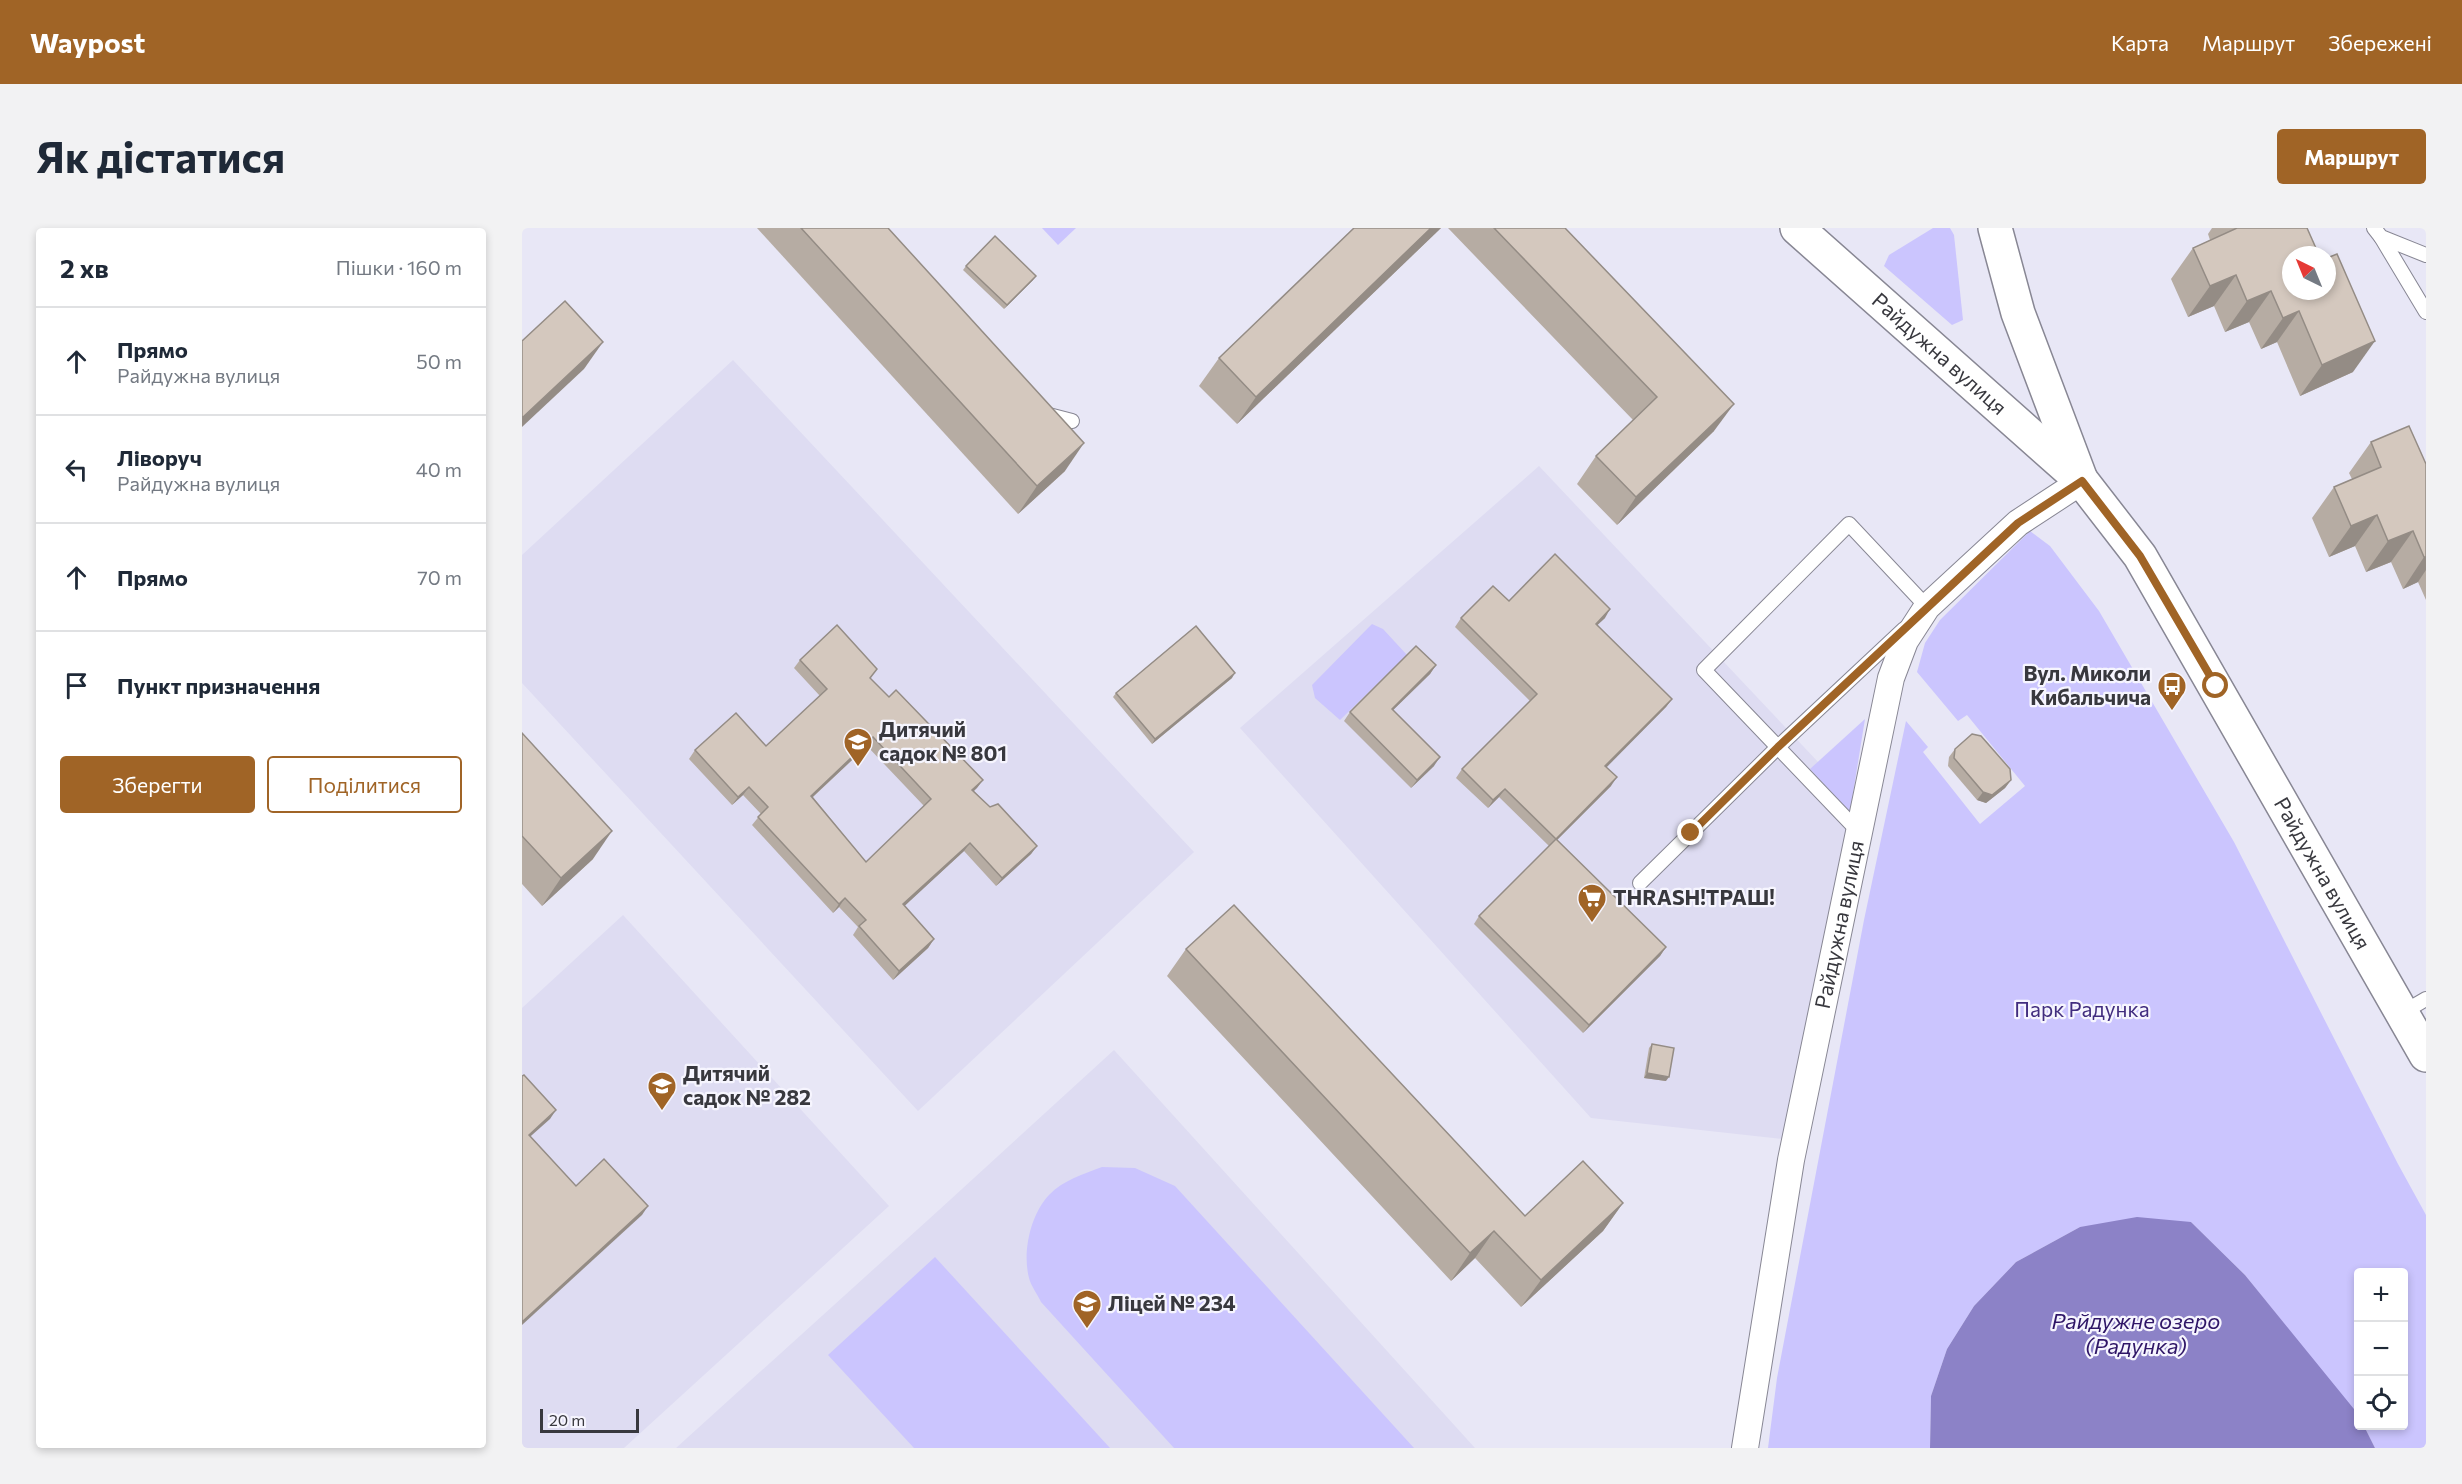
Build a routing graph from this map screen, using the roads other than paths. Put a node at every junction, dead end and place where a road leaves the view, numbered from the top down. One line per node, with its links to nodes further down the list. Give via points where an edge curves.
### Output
1 (1797, 228): 8 (street, Райдужна вулиця)
2 (1995, 228): 8 (street, Райдужна вулиця, via 2018,313)
3 (2378, 232): 4 (lane); 5 (lane)
4 (2426, 255)
5 (2426, 312)
6 (1032, 401): 7 (lane, via 1047,416)
7 (1072, 421)
8 (2082, 481): 9 (street, Райдужна вулиця, via 2018,523); 13 (street, Райдужна вулиця, via 2140,556)
9 (1927, 607): 10 (lane); 10 (lane, via 1849,524 1704,670); 11 (street, Райдужна вулиця, via 1905,641 1891,678)
10 (1778, 747): 11 (lane); 12 (lane)
11 (1859, 832): 15 (street, Райдужна вулиця, via 1791,1160)
12 (1640, 883)
13 (2414, 1006): 14 (street, Райдужна вулиця)
14 (2426, 1055)
15 (1745, 1448)

